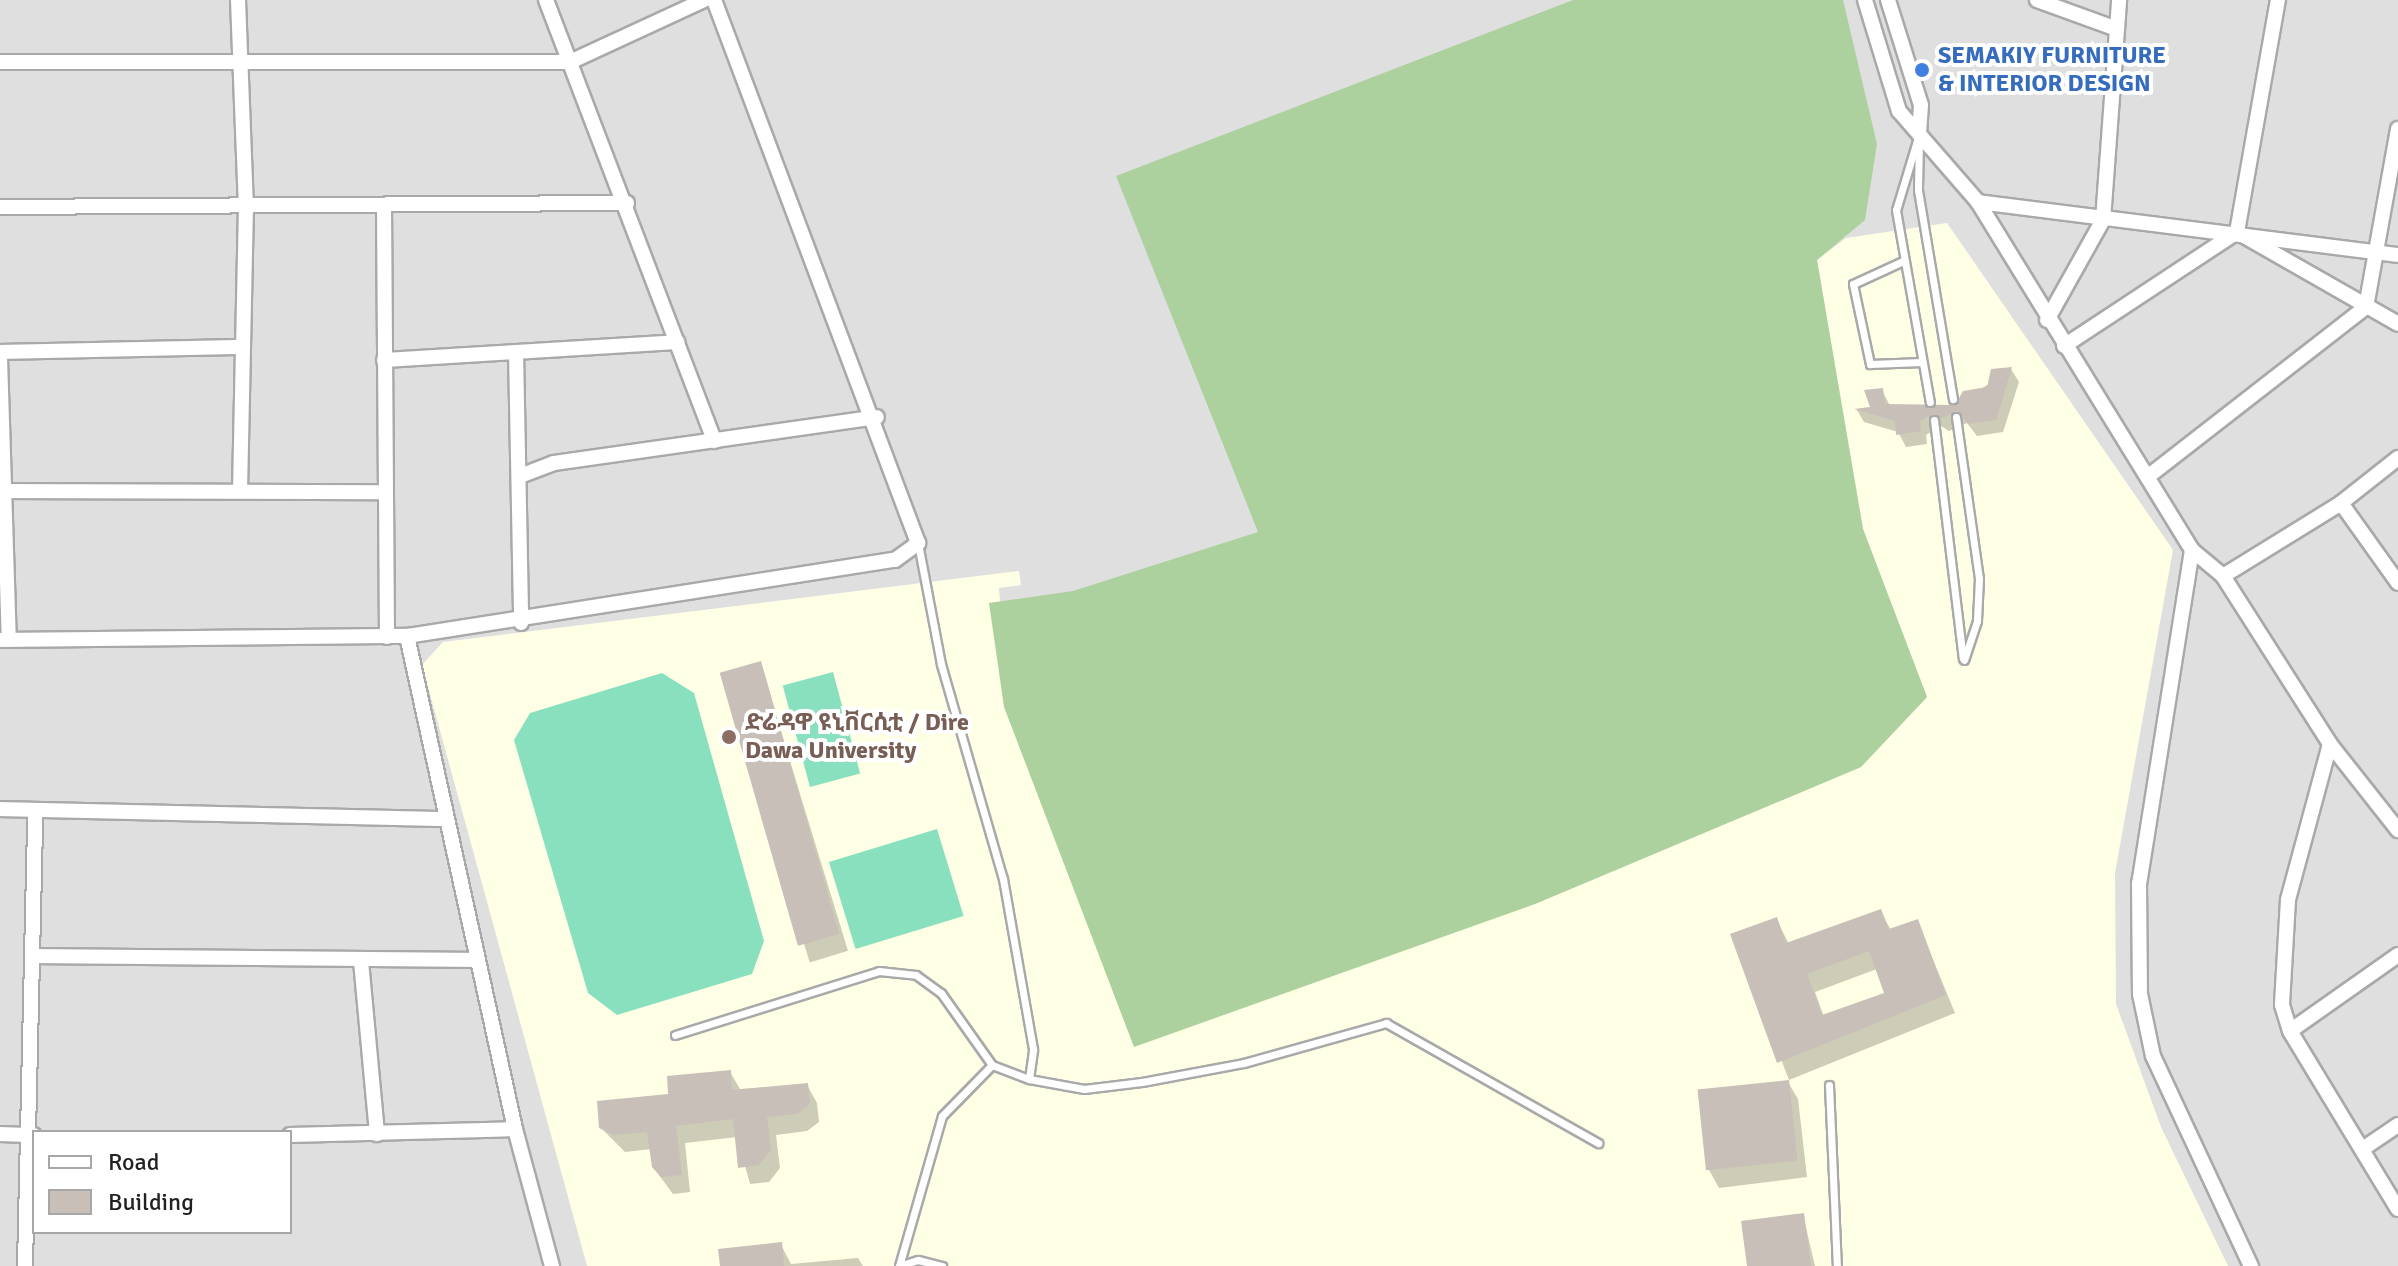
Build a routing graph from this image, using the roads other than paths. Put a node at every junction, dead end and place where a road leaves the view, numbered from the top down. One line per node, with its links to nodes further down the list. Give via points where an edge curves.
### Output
1 (238, 0): 11 (street)
2 (546, 0): 13 (street)
3 (704, 0): 13 (street)
4 (714, 0): 39 (street)
5 (1865, 0): 15 (street, via 1899,111)
6 (1888, 0): 15 (street, via 1921,105)
7 (2037, 0): 10 (street)
8 (2119, 0): 10 (street)
9 (2278, 0): 22 (street)
10 (2117, 29): 21 (street)
11 (243, 60): 12 (street); 13 (street); 18 (street)
12 (0, 62)
13 (570, 62): 17 (street)
14 (2398, 129): 23 (street)
15 (1919, 134): 16 (street); 25 (lane, via 1896,210); 37 (lane, via 1918,190)
16 (1978, 202): 21 (street); 27 (street)
17 (627, 203): 19 (street); 29 (street)
18 (246, 205): 19 (street); 20 (street); 31 (street)
19 (384, 206): 35 (street)
20 (0, 207)
21 (2103, 220): 22 (street); 27 (street)
22 (2237, 232): 23 (street); 26 (street); 30 (street)
23 (2381, 253): 24 (street); 26 (street)
24 (2398, 255)
25 (1903, 261): 36 (lane); 36 (lane, via 1856,278 1856,298 1870,364)
26 (2366, 307): 28 (street); 44 (street)
27 (2047, 320): 30 (street)
28 (2398, 324)
29 (677, 342): 33 (street); 42 (street)
30 (2064, 346): 44 (street)
31 (242, 347): 32 (street); 47 (street)
32 (0, 352)
33 (516, 352): 35 (street); 45 (street)
34 (0, 359): 46 (street)
35 (384, 360): 48 (street)
36 (1922, 362): 38 (lane)
37 (1953, 399)
38 (1930, 402)
39 (877, 417): 42 (street); 50 (street)
40 (1956, 417): 41 (lane, via 1979,578 1977,621 1964,660)
41 (1934, 420)
42 (714, 441): 45 (street, via 554,463)
43 (2398, 458): 49 (street)
44 (2150, 475): 51 (street)
45 (520, 476): 54 (street)
46 (6, 491): 47 (street); 57 (street)
47 (240, 491): 48 (street)
48 (382, 492): 56 (street)
49 (2341, 503): 52 (street); 53 (street)
50 (918, 543): 54 (street, via 895,560); 70 (lane, via 941,664 1003,879 1033,1049)
51 (2192, 550): 52 (street); 86 (street, via 2139,883 2140,994 2153,1056)
52 (2223, 576): 58 (street)
53 (2398, 583)
54 (521, 623): 55 (street)
55 (407, 636): 56 (street); 61 (street)
56 (387, 637): 57 (street)
57 (5, 640)
58 (2330, 744): 62 (street); 67 (street, via 2288,900 2280,981)
59 (0, 809): 60 (street)
60 (35, 810): 61 (street); 64 (street)
61 (443, 819): 65 (street)
62 (2398, 830)
63 (2398, 955): 67 (street)
64 (35, 956): 66 (street); 76 (street)
65 (476, 960): 66 (street); 73 (street)
66 (361, 961): 75 (street)
67 (2290, 1031): 79 (street)
68 (675, 1035): 69 (lane, via 879,971 916,975 941,993)
69 (992, 1065): 70 (lane); 83 (lane, via 942,1116)
70 (1029, 1079): 78 (lane, via 1084,1089 1142,1082 1244,1063 1386,1023)
71 (1829, 1085): 85 (lane)
72 (2398, 1125): 79 (street)
73 (515, 1129): 75 (street); 82 (street)
74 (0, 1134): 76 (street)
75 (377, 1134): 77 (street)
76 (31, 1135): 81 (street)
77 (292, 1135)
78 (1598, 1143)
79 (2364, 1148): 80 (street)
80 (2398, 1209)
81 (25, 1266)
82 (552, 1266)
83 (899, 1266): 84 (lane, via 918,1260)
84 (942, 1266)
85 (1837, 1266)
86 (2251, 1266)

